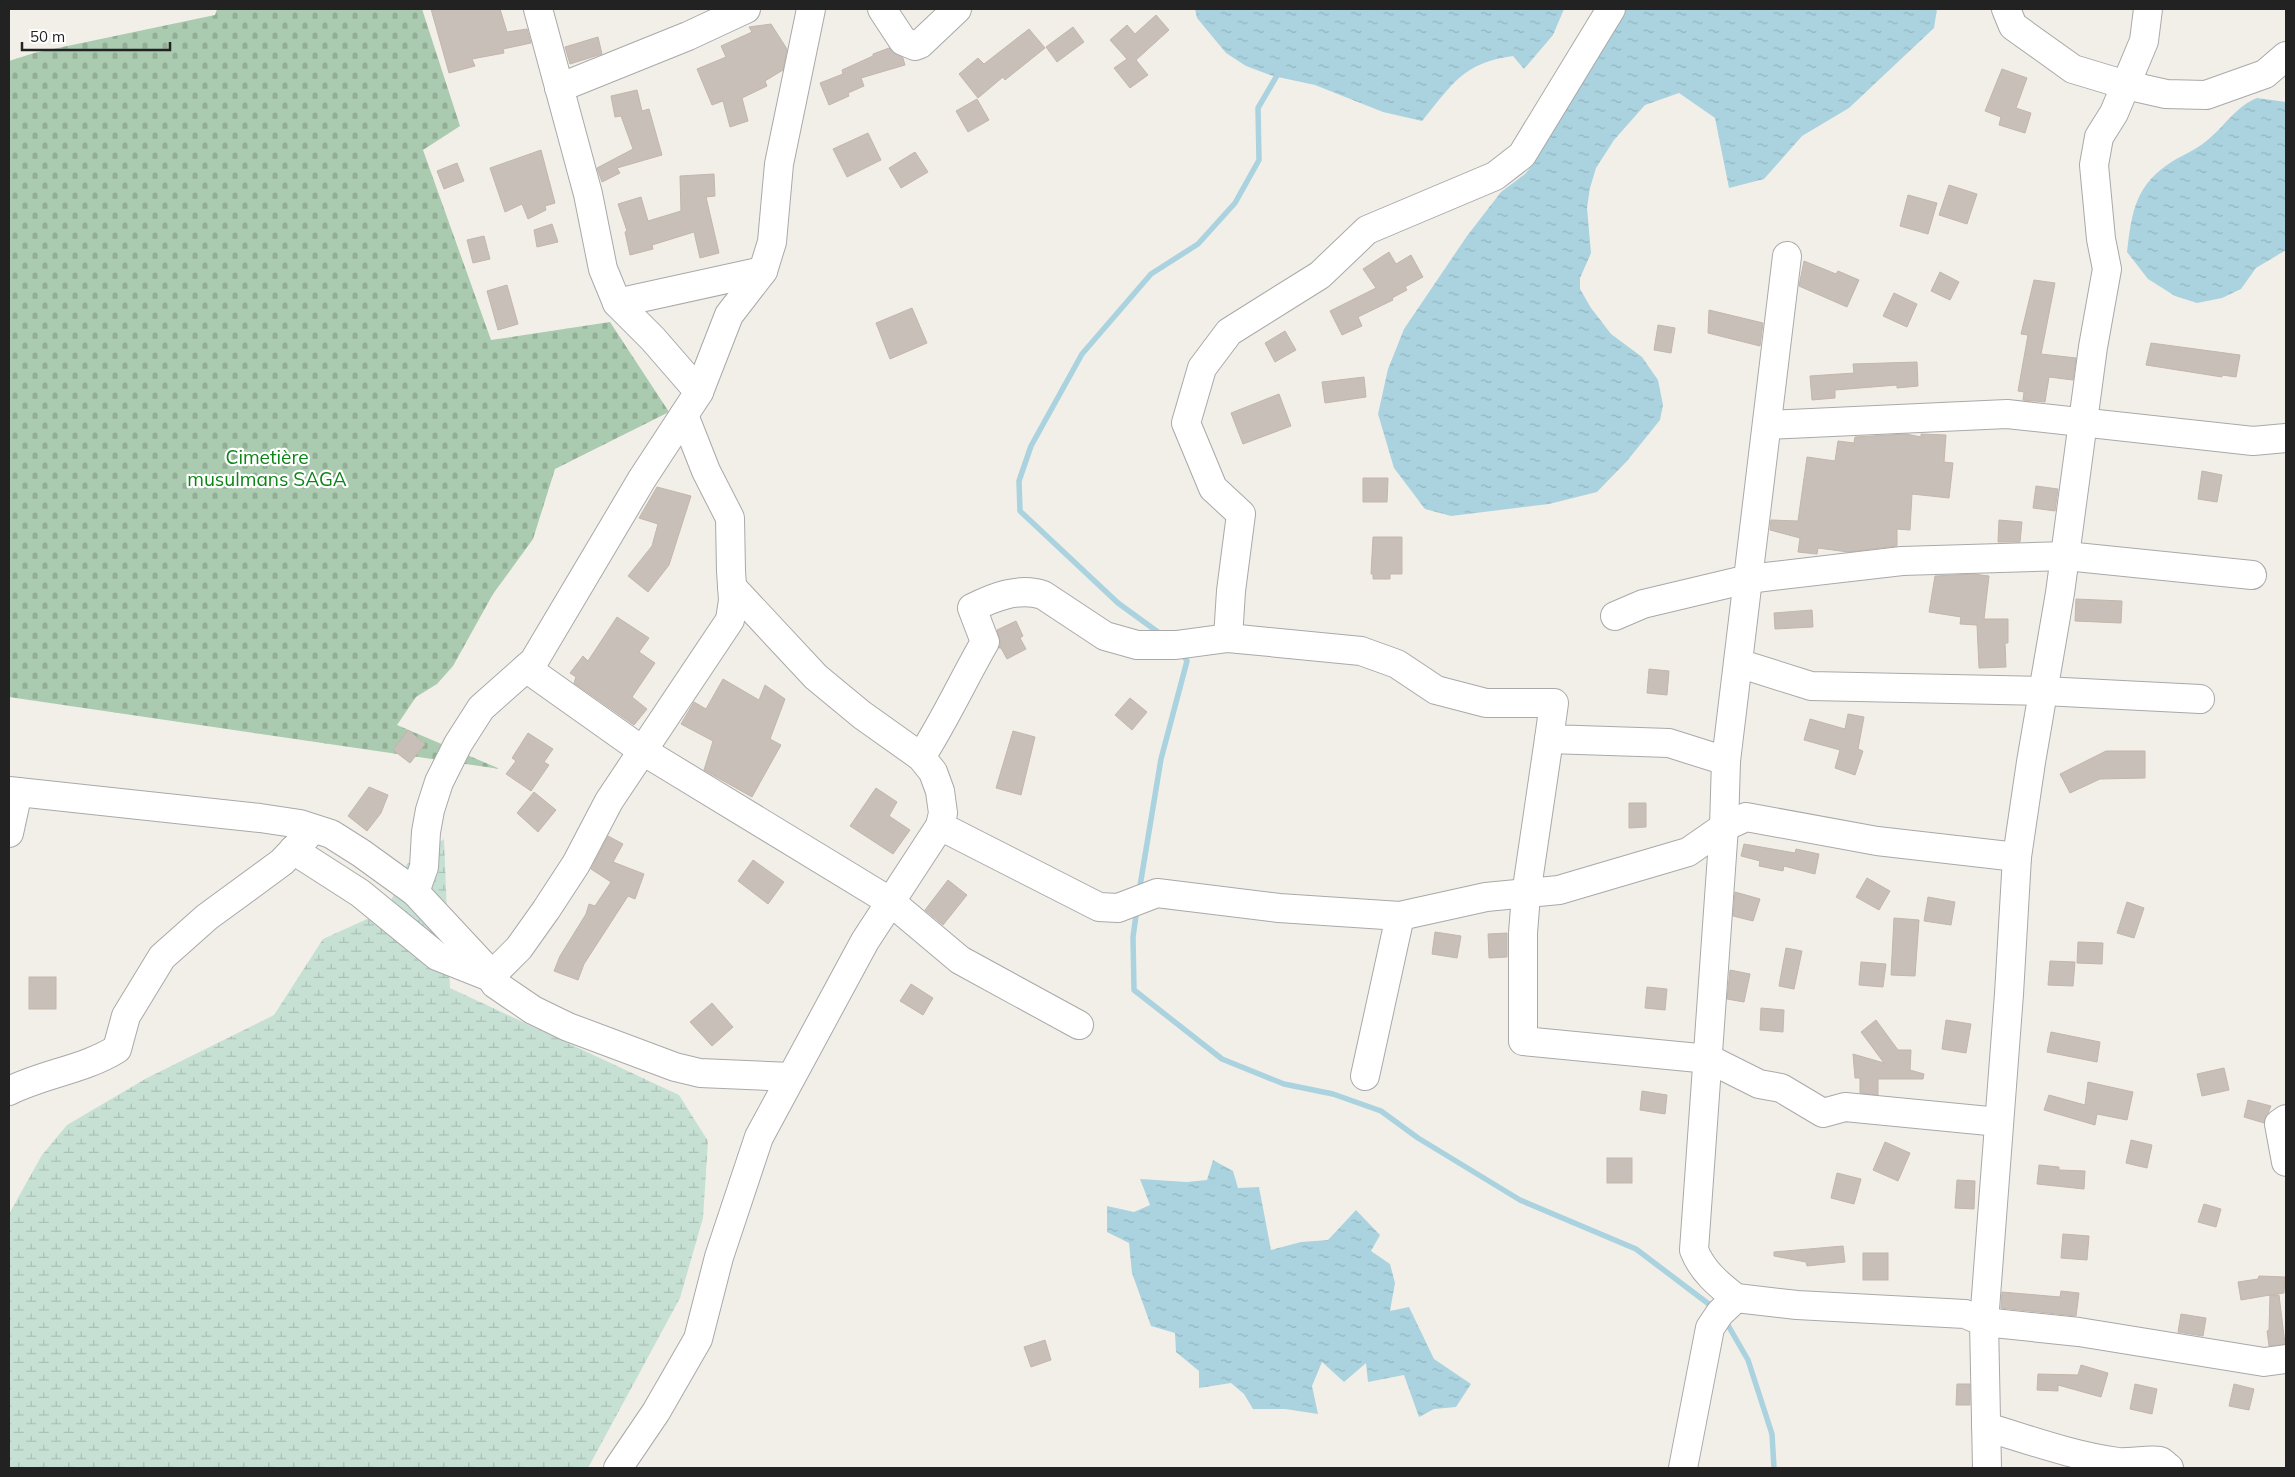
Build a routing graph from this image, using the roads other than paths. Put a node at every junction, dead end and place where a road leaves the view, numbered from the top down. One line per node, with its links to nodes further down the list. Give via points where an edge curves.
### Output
1 (538, 9): 11 (street)
2 (746, 9): 11 (street)
3 (810, 9): 13 (street, via 779,164 772,242)
4 (882, 9): 5 (street, via 903,41 915,46)
5 (957, 9)
6 (1611, 9): 24 (street, via 1522,155 1495,176 1367,230 1320,275 1229,332 1202,368 1186,423 1213,488 1241,514)
7 (2006, 9): 10 (street, via 2013,26 2073,69)
8 (2148, 9): 10 (street, via 2144,41)
9 (2286, 56): 10 (street, via 2265,74 2206,95 2166,94)
10 (2126, 86): 16 (street, via 2099,137 2094,165 2107,269)
11 (559, 88): 14 (street, via 588,194 603,269)
12 (1787, 256): 17 (street)
13 (763, 271): 14 (street); 15 (street, via 729,315)
14 (617, 303): 15 (street, via 653,339)
15 (692, 404): 22 (street, via 706,470 730,518); 26 (street, via 642,479 534,660)
16 (2083, 424): 17 (street, via 2007,414); 18 (street, via 2253,441); 19 (street)
17 (1767, 425): 21 (street)
18 (2286, 438)
19 (2066, 556): 20 (street); 21 (street, via 1902,560); 27 (street)
20 (2252, 575)
21 (1748, 579): 23 (street, via 1643,604); 25 (street)
22 (732, 588): 30 (street, via 734,600 730,620); 31 (street, via 816,677)
23 (1615, 616)
24 (1228, 638): 29 (street, via 1361,652 1397,664 1436,690 1486,703 1554,703); 31 (street, via 1176,645 1136,645 1105,636 1032,591 991,598 972,608 985,642)
25 (1738, 663): 27 (street, via 1811,686); 32 (street)
26 (526, 668): 30 (street); 40 (street, via 481,708 439,782 426,832 424,867)
27 (2044, 691): 28 (street); 39 (street)
28 (2200, 699)
29 (1549, 739): 32 (street, via 1670,743); 41 (street)
30 (643, 751): 42 (street); 44 (street, via 609,800 576,864 546,910 518,948)
31 (921, 757): 34 (street, via 933,772 940,791 943,813)
32 (1726, 761): 35 (street)
33 (14, 791): 36 (street, via 260,818); 37 (street)
34 (940, 826): 42 (street); 43 (street, via 1099,907 1118,908 1157,893 1279,908)
35 (1724, 827): 39 (street, via 1746,817 1877,841); 41 (street, via 1688,852 1559,890); 46 (street)
36 (313, 828): 38 (street); 40 (street, via 338,839)
37 (9, 833)
38 (293, 850): 44 (street, via 360,893 437,956); 49 (street, via 282,862 207,917 162,957 126,1016 117,1049 86,1065 54,1072)
39 (2017, 857): 51 (street)
40 (415, 892): 44 (street, via 483,965)
41 (1526, 894): 43 (street, via 1486,898); 46 (street, via 1524,1041)
42 (891, 902): 45 (street, via 960,960); 48 (street, via 865,941)
43 (1400, 916): 47 (street)
44 (490, 977): 48 (street, via 495,984 533,1010 654,1060 700,1072)
45 (1079, 1025)
46 (1709, 1059): 51 (street, via 1759,1084 1781,1088 1823,1113 1846,1107); 53 (street, via 1694,1250 1708,1274)
47 (1366, 1076)
48 (791, 1077): 57 (street, via 759,1137 719,1257 698,1339 656,1412)
49 (9, 1091)
50 (2286, 1119): 52 (street, via 2279,1124)
51 (1999, 1122): 54 (street)
52 (2286, 1162)
53 (1736, 1298): 54 (street, via 1797,1306 1965,1314); 58 (street, via 1710,1328)
54 (1984, 1322): 55 (street, via 2079,1332 2264,1362); 56 (street)
55 (2286, 1359)
56 (1986, 1427): 59 (street); 60 (street, via 2091,1458 2125,1463 2160,1460)
57 (618, 1468)
58 (1683, 1468)
59 (1987, 1468)
60 (2169, 1468)

